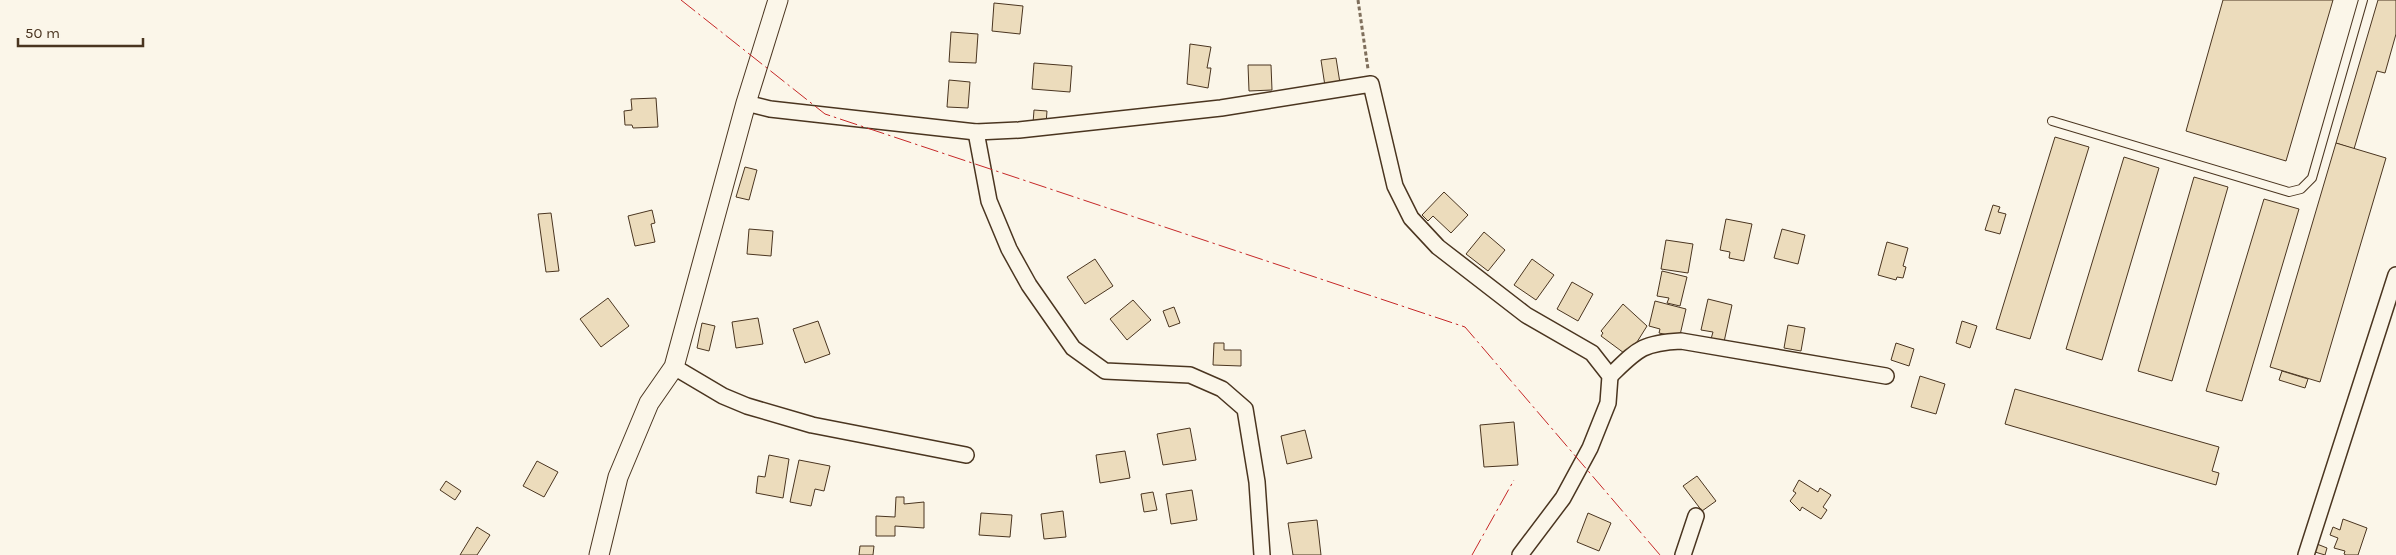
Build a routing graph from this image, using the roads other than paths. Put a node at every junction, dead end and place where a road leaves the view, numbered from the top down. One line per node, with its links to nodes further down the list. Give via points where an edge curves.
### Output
1 (778, 0): 3 (street)
2 (2363, 0): 4 (lane, via 2312,178 2301,189 2289,192)
3 (746, 103): 5 (street, via 770,109); 7 (street)
4 (2052, 121)
5 (976, 132): 8 (street, via 1221,108 1370,84 1395,186 1411,218 1438,247 1526,315 1592,353); 13 (street, via 988,201 1009,250 1073,348 1105,372 1190,375 1222,389 1245,409 1257,482)
6 (2396, 275): 16 (street)
7 (674, 367): 10 (street, via 746,406 812,425); 12 (street, via 649,403 618,477)
8 (1610, 376): 9 (street, via 1634,352 1654,342 1681,341); 14 (street, via 1608,403 1590,448 1563,498)
9 (1886, 376)
10 (966, 455)
11 (1696, 516): 15 (street)
12 (599, 555)
13 (1262, 555)
14 (1520, 555)
15 (1683, 555)
16 (2306, 555)

